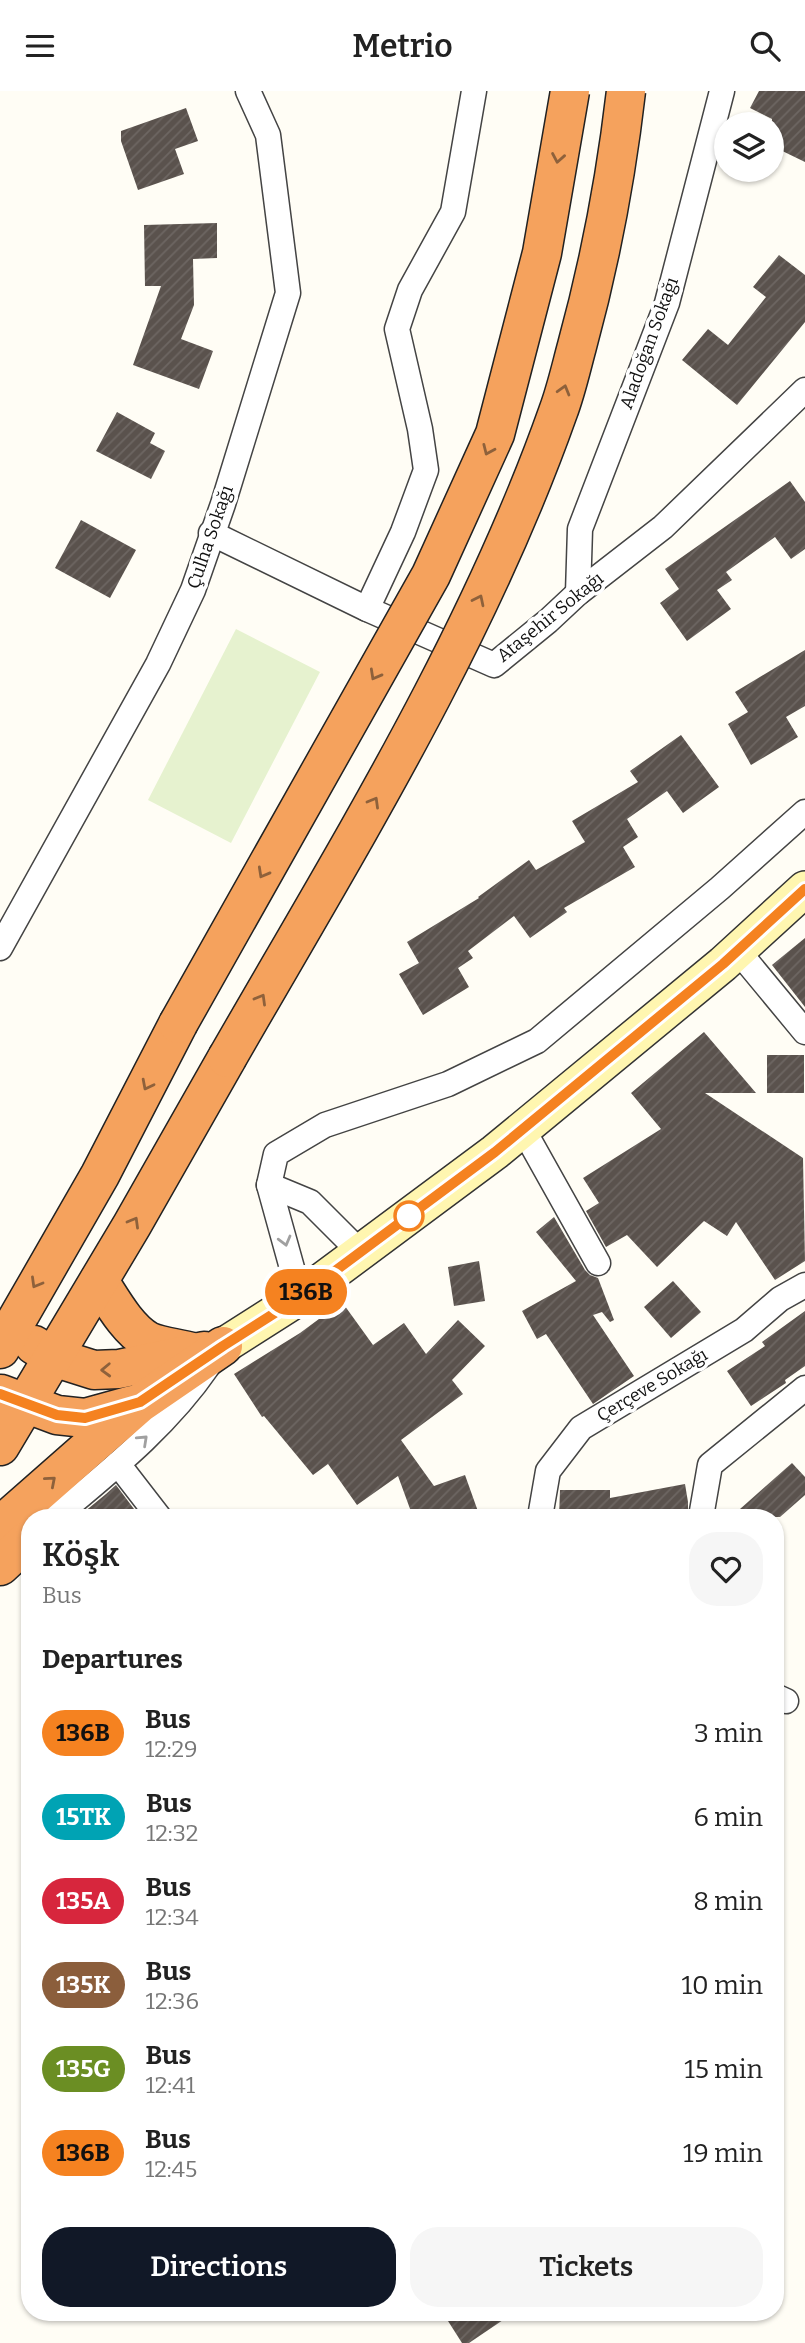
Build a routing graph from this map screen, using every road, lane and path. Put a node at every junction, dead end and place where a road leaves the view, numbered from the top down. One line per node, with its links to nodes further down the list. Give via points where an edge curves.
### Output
1 (248, 91): 7 (street, Çulha Sokağı, via 268,135 288,293)
2 (474, 91): 9 (street, via 453,212 410,290 397,329 426,470)
3 (570, 91): 22 (highway, one-way to 22, bridge, via 542,253 495,434 431,575 178,1024 100,1175)
4 (626, 91): 19 (highway, one-way to 4, bridge, via 407,744 508,542 559,411 592,290 617,169)
5 (722, 91): 8 (street, Aladoğan Sokağı, via 667,303 580,529)
6 (805, 390): 8 (street, Ataşehir Sokağı, via 663,527)
7 (211, 533): 9 (street, Ataşehir Sokağı); 12 (street, Çulha Sokağı, via 193,590 158,664)
8 (579, 593): 9 (street, Ataşehir Sokağı, via 494,665)
9 (367, 609)
10 (805, 812): 16 (street, via 537,1041 448,1084 325,1125 276,1154)
11 (805, 889): 13 (main road)
12 (0, 949)
13 (738, 951): 14 (street); 15 (main road)
14 (805, 1032)
15 (523, 1129): 17 (main road); 18 (street)
16 (269, 1185): 17 (street, via 310,1202); 21 (street, one-way to 21)
17 (360, 1252): 21 (main road)
18 (598, 1263)
19 (99, 1281): 23 (highway, via 116,1308 149,1341); 24 (highway)
20 (805, 1285): 33 (street, Çerçeve Sokağı, via 780,1299 744,1330 581,1428 548,1472)
21 (300, 1297): 23 (main road)
22 (3, 1334): 24 (highway)
23 (210, 1349): 24 (highway, one-way to 24, via 119,1369 94,1370); 27 (highway); 29 (street, one-way to 23, via 188,1396)
24 (53, 1357): 26 (highway)
25 (805, 1388): 34 (street, via 710,1465)
26 (12, 1399): 27 (highway, via 57,1415 85,1418); 28 (highway)
27 (140, 1402): 30 (highway, one-way to 27)
28 (0, 1446)
29 (118, 1464): 31 (street); 32 (street)
30 (49, 1509)
31 (59, 1509)
32 (153, 1509)
33 (541, 1509)
34 (702, 1509)
35 (21, 1541): 36 (highway)
36 (0, 1566)

